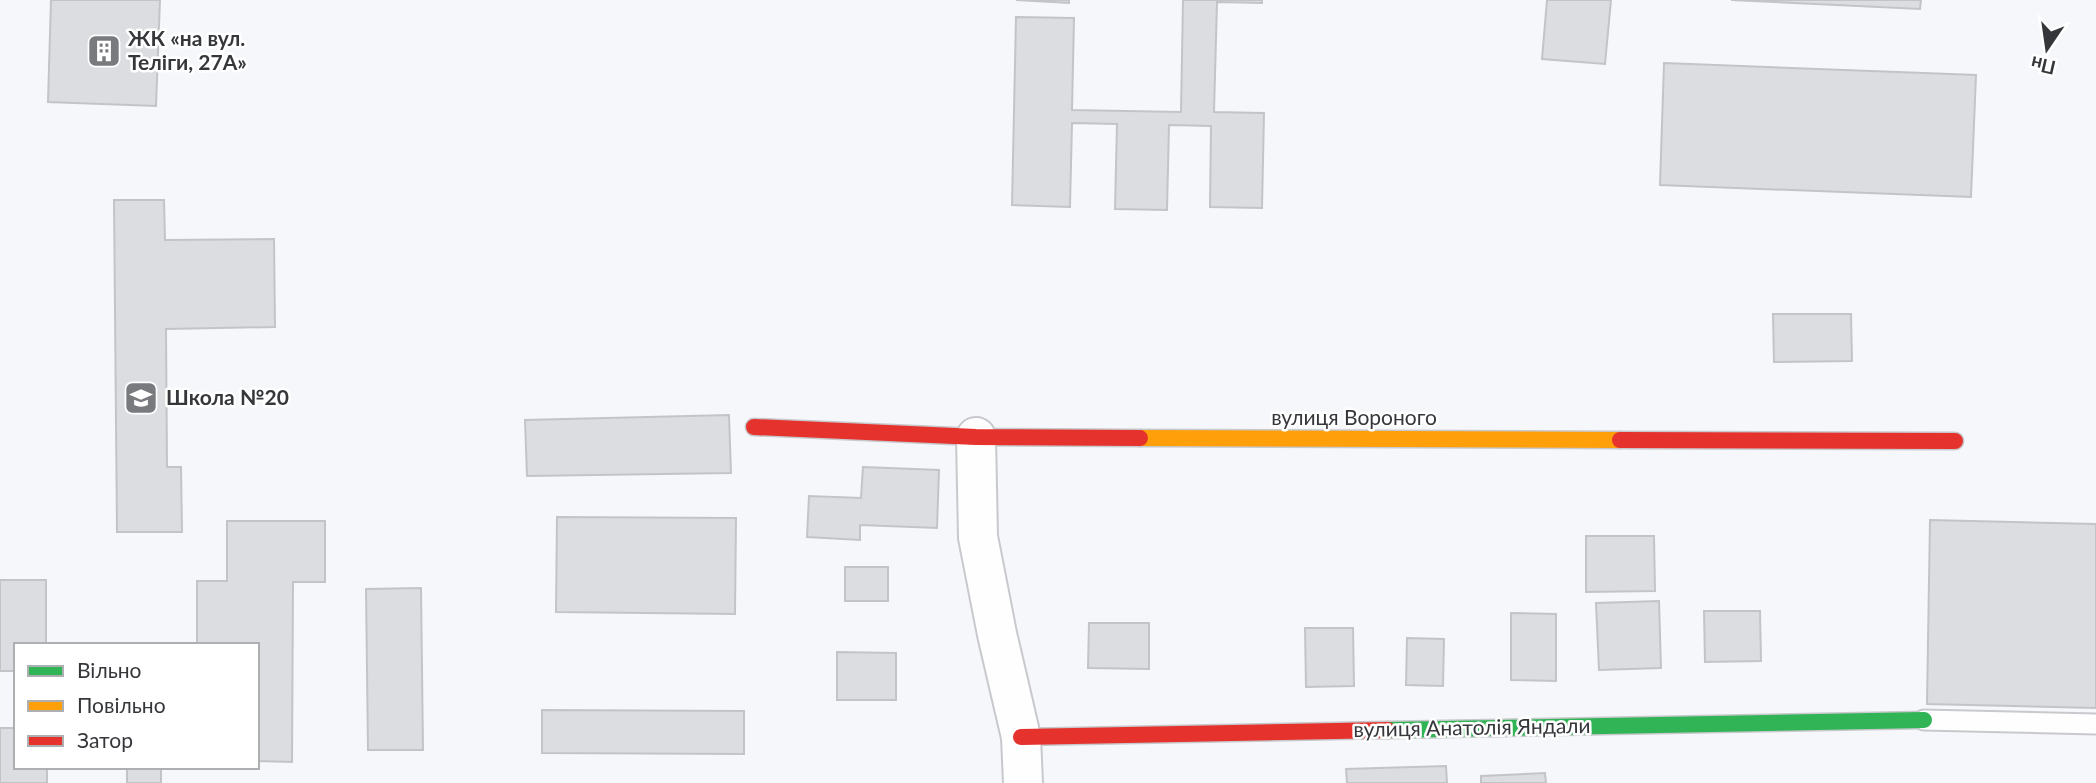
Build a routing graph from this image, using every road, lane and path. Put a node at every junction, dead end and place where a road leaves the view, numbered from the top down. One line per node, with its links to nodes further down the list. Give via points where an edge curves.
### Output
1 (754, 427): 2 (street, вулиця Вороного)
2 (975, 437): 3 (street, вулиця Вороного); 6 (street, via 978,537)
3 (1955, 441)
4 (1923, 720): 5 (lane); 6 (street, вулиця Анатолія Яндали)
5 (2096, 724)
6 (1021, 737): 7 (street)
7 (1023, 783)

